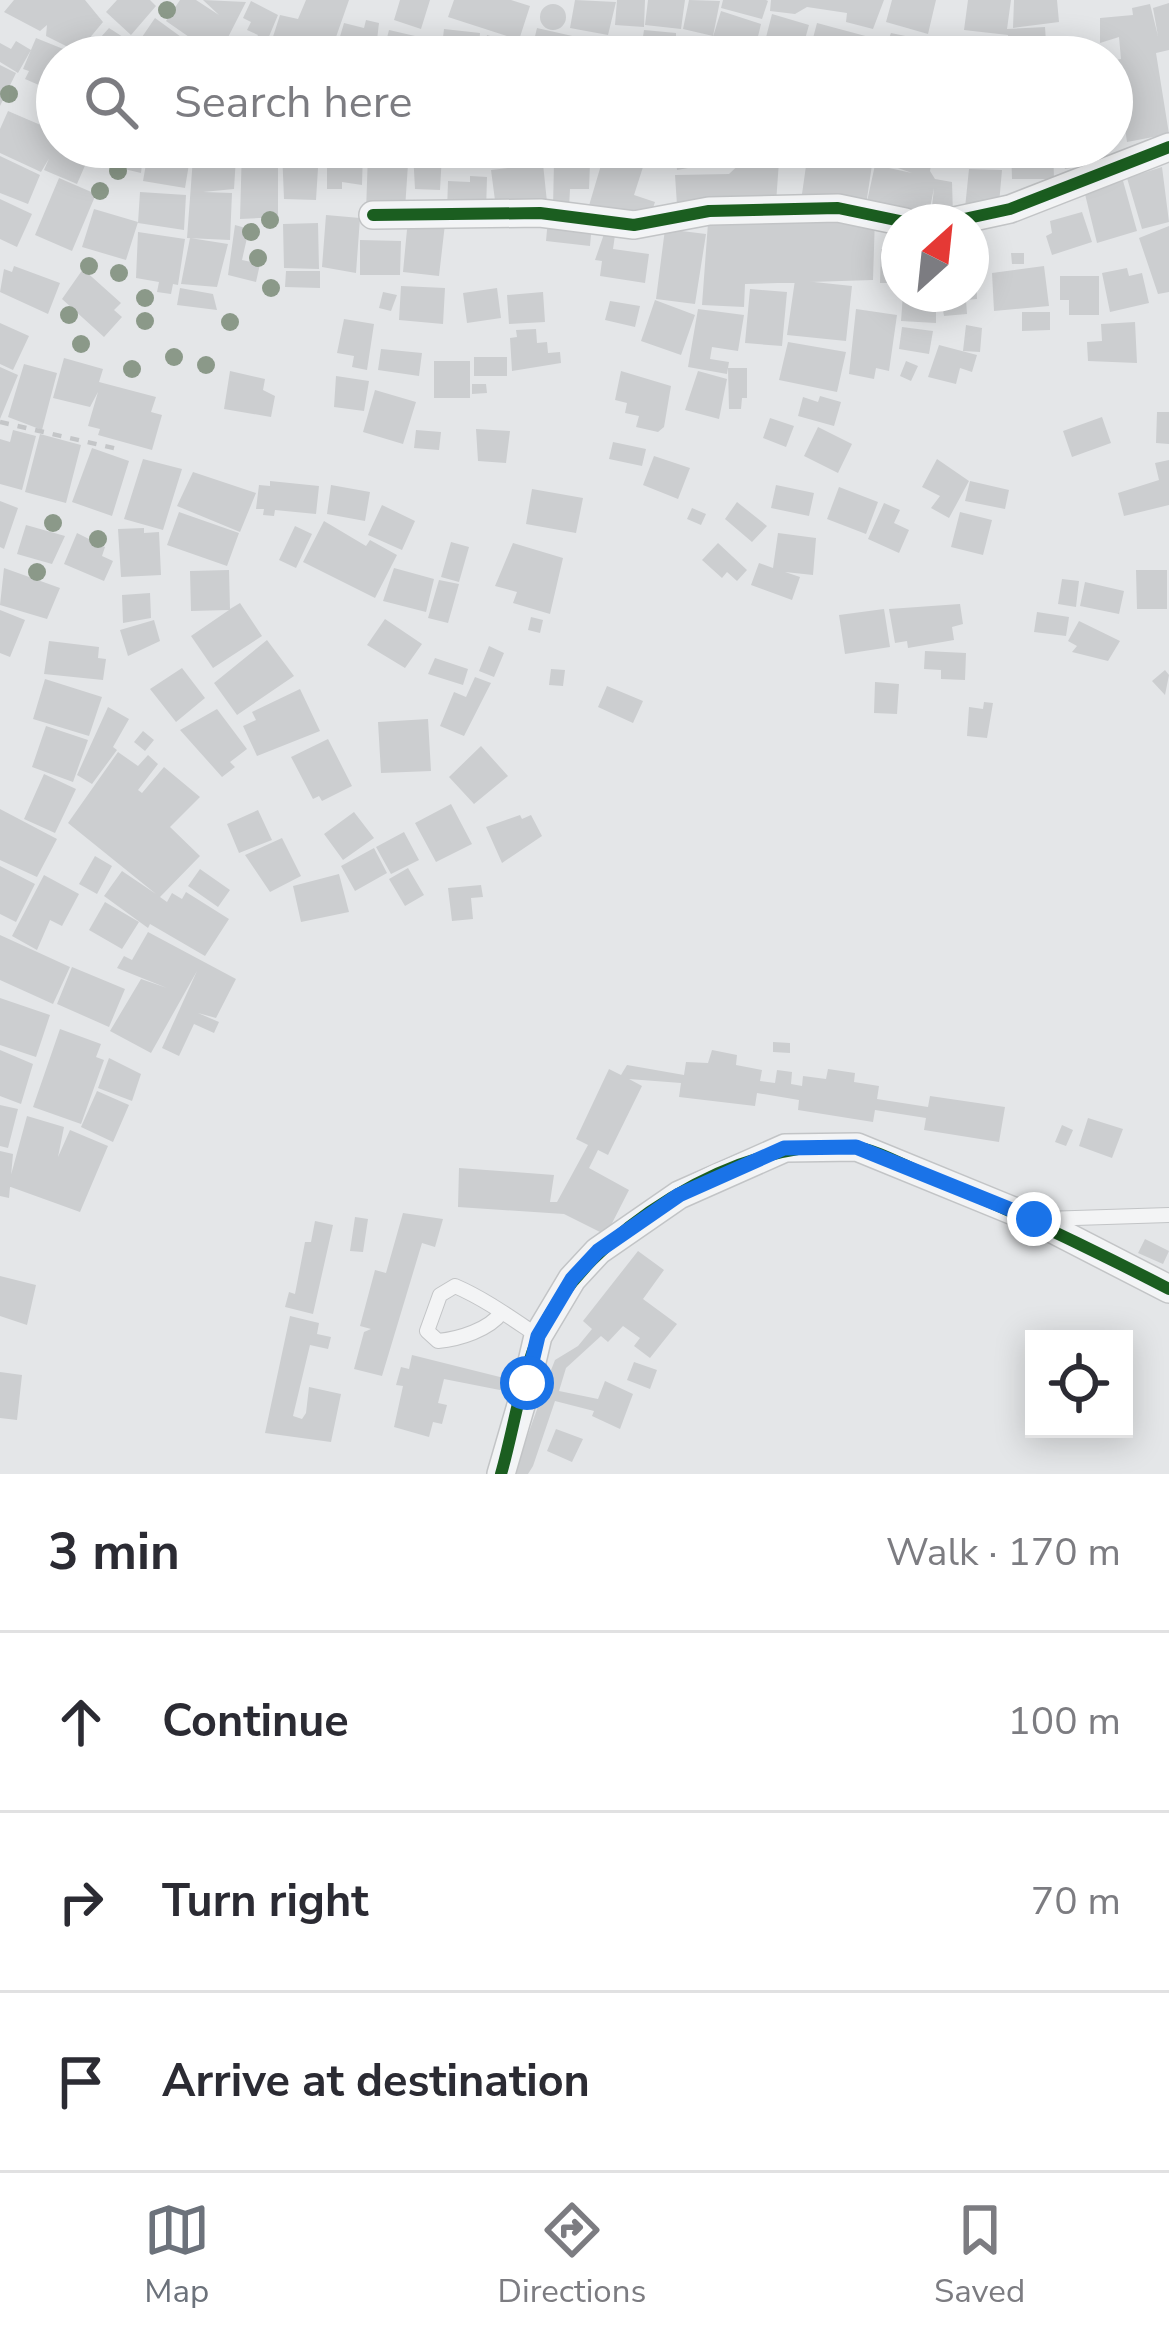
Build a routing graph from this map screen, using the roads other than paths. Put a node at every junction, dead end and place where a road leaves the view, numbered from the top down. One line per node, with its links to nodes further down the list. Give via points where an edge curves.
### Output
1 (1169, 147): 2 (street)
2 (1133, 161)
3 (1115, 168): 4 (street)
4 (989, 214)
5 (373, 215): 6 (street, via 540,213 634,225 709,211 838,208)
6 (881, 217)
7 (1169, 1215): 8 (lane)
8 (1034, 1219): 9 (street); 11 (street, via 856,1147 784,1148 679,1195 598,1251)
9 (1169, 1288)
10 (502, 1312): 10 (lane, via 448,1288 427,1331 449,1340); 11 (lane)
11 (538, 1336): 12 (street)
12 (501, 1474)

